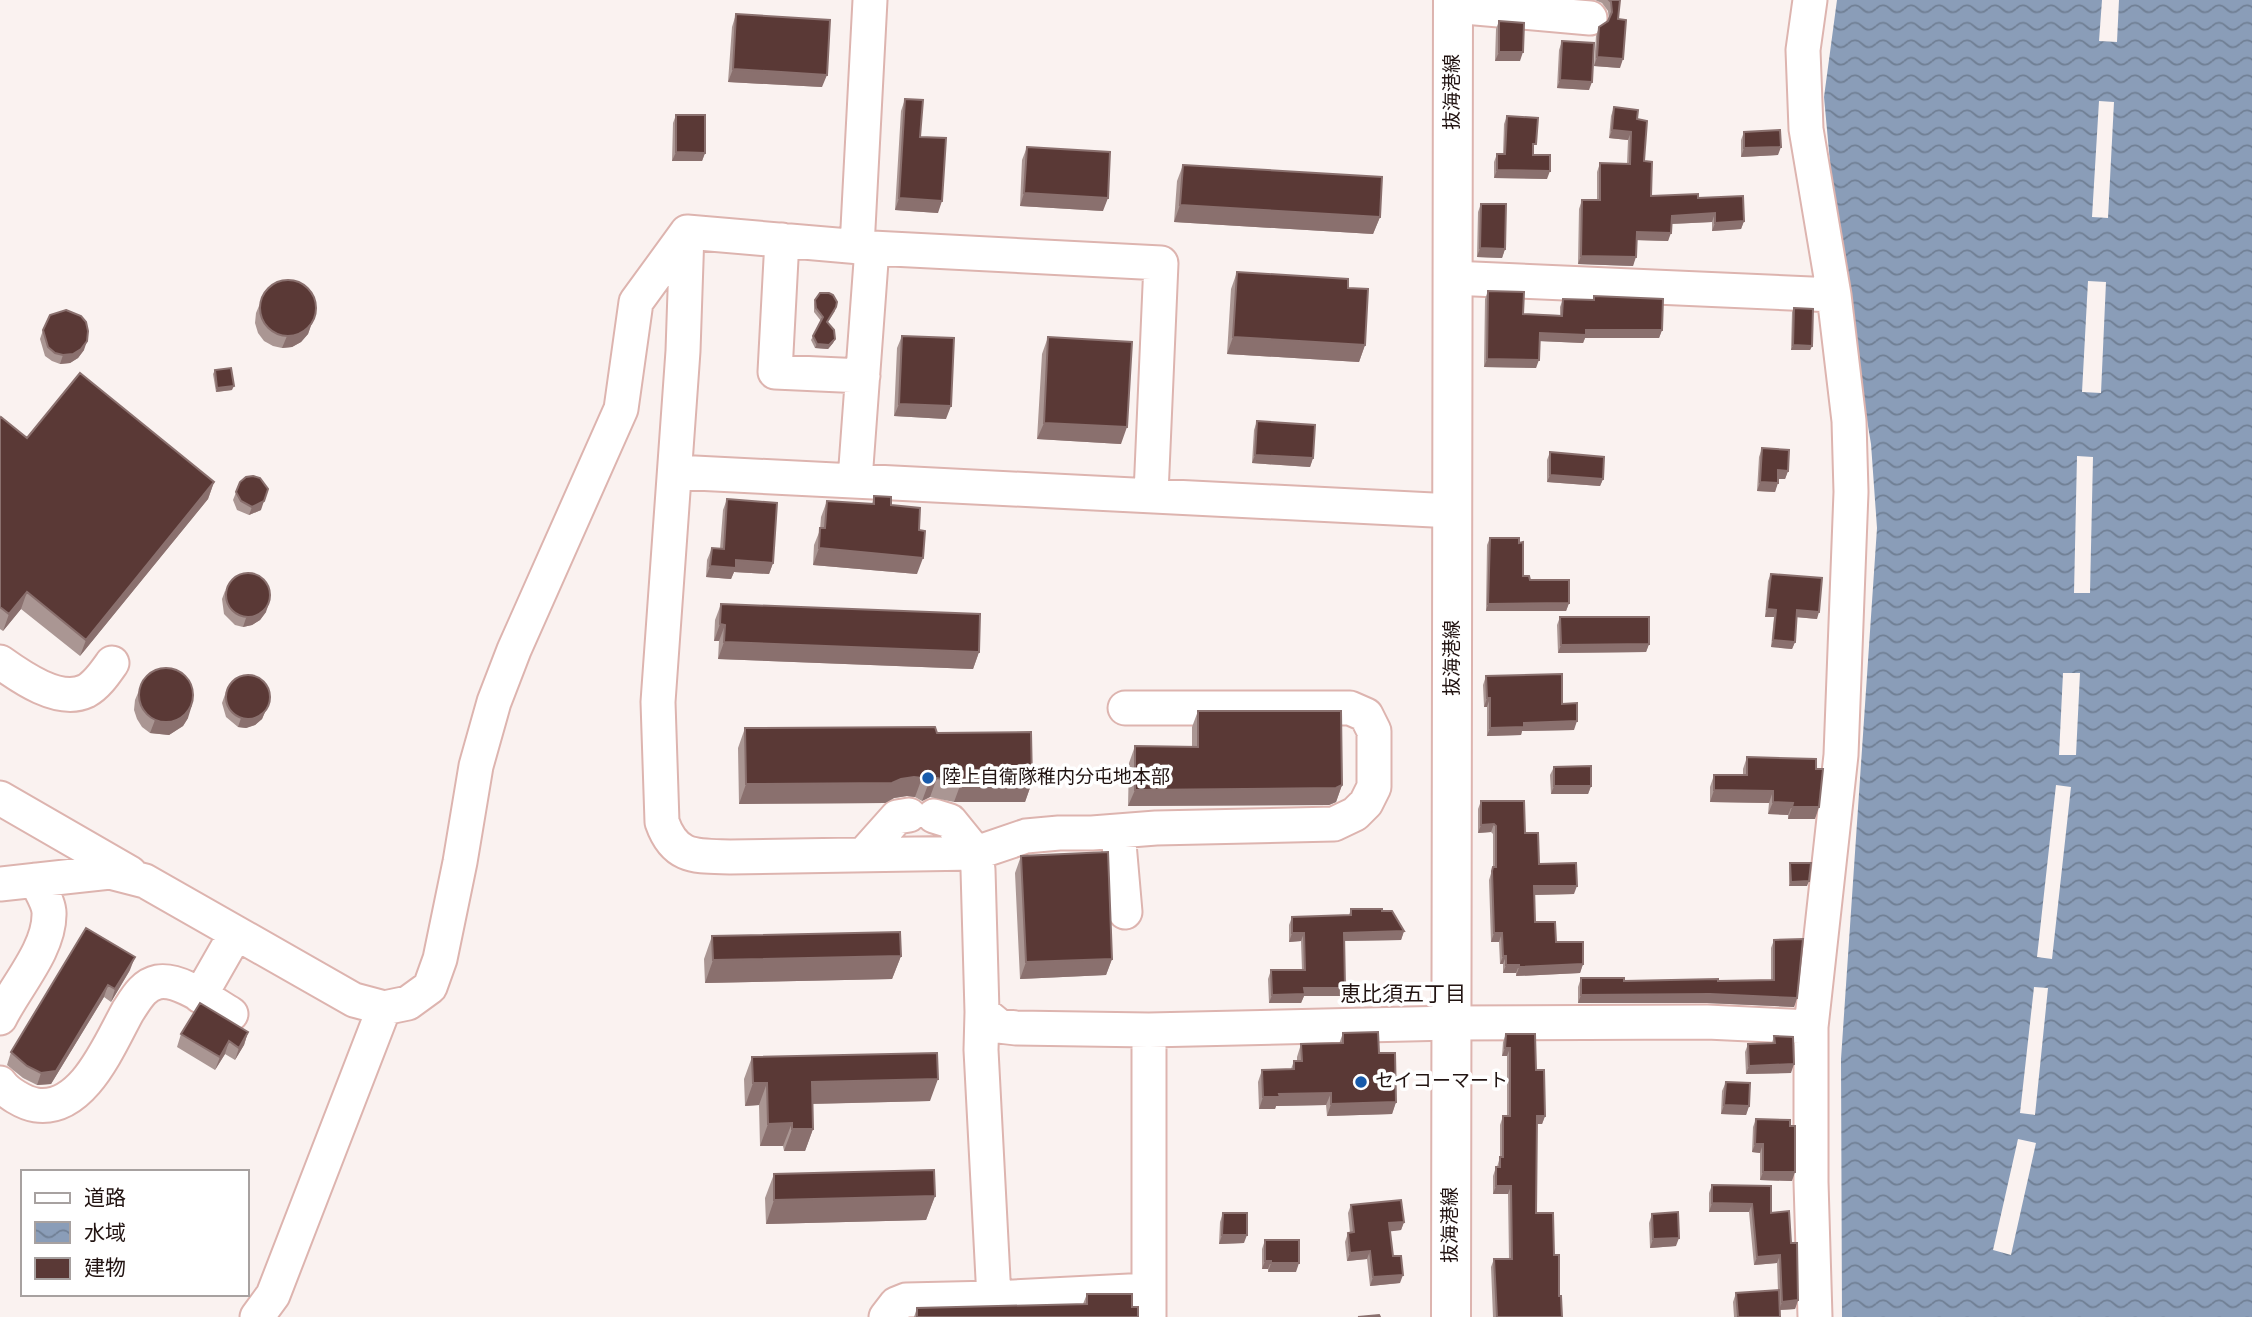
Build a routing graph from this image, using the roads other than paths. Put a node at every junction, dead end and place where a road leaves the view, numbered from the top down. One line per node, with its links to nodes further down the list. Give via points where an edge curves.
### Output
1 (870, 0): 7 (street)
2 (1810, 0): 9 (street, via 1803,50 1806,129)
3 (1453, 3): 4 (street); 8 (main road, 抜海港線)
4 (1590, 18)
5 (687, 232): 6 (street); 11 (street); 28 (street, via 636,302 621,409 494,702 476,766 440,959 430,987 408,1003)
6 (782, 240): 7 (street); 10 (street, via 775,372)
7 (864, 247): 10 (street); 13 (street, via 1161,263)
8 (1451, 278): 9 (street); 14 (main road, 抜海港線)
9 (1834, 295): 33 (street, via 1849,421 1851,492 1841,755)
10 (863, 376): 12 (street)
11 (675, 472): 12 (street); 21 (street, via 658,702 662,822 667,838 695,856)
12 (855, 480): 13 (street)
13 (1151, 494): 14 (street)
14 (1453, 510): 32 (main road, 抜海港線)
15 (0, 662): 16 (street, via 41,688 67,694 85,691)
16 (113, 663)
17 (1125, 708): 19 (street, via 1350,708 1366,715 1374,731 1374,787 1355,814 1335,824)
18 (0, 798): 23 (street)
19 (1118, 832): 20 (street, via 1026,836); 25 (street)
20 (976, 853): 21 (street); 21 (street, via 950,821 922,816 897,817); 29 (street)
21 (864, 854)
22 (36, 880): 23 (street, via 110,872); 24 (street); 31 (street, via 50,912 46,934)
23 (145, 881): 26 (street)
24 (0, 884)
25 (1125, 912)
26 (236, 933): 27 (street); 28 (street, via 354,1000)
27 (200, 996): 30 (street); 35 (street, via 176,982 157,982 140,991 88,1080 74,1096 58,1104 30,1104)
28 (384, 1008): 38 (street, via 274,1295)
29 (982, 1012): 34 (street, via 999,1026 1016,1028); 36 (street)
30 (231, 1014)
31 (0, 1018)
32 (1451, 1023): 33 (street, via 1707,1022); 34 (street); 40 (main road, 抜海港線)
33 (1811, 1027): 41 (street)
34 (1149, 1030): 37 (street)
35 (0, 1083)
36 (994, 1298): 37 (street); 39 (street, via 906,1300)
37 (1149, 1303)
38 (257, 1317)
39 (886, 1317)
40 (1451, 1317)
41 (1815, 1317)

